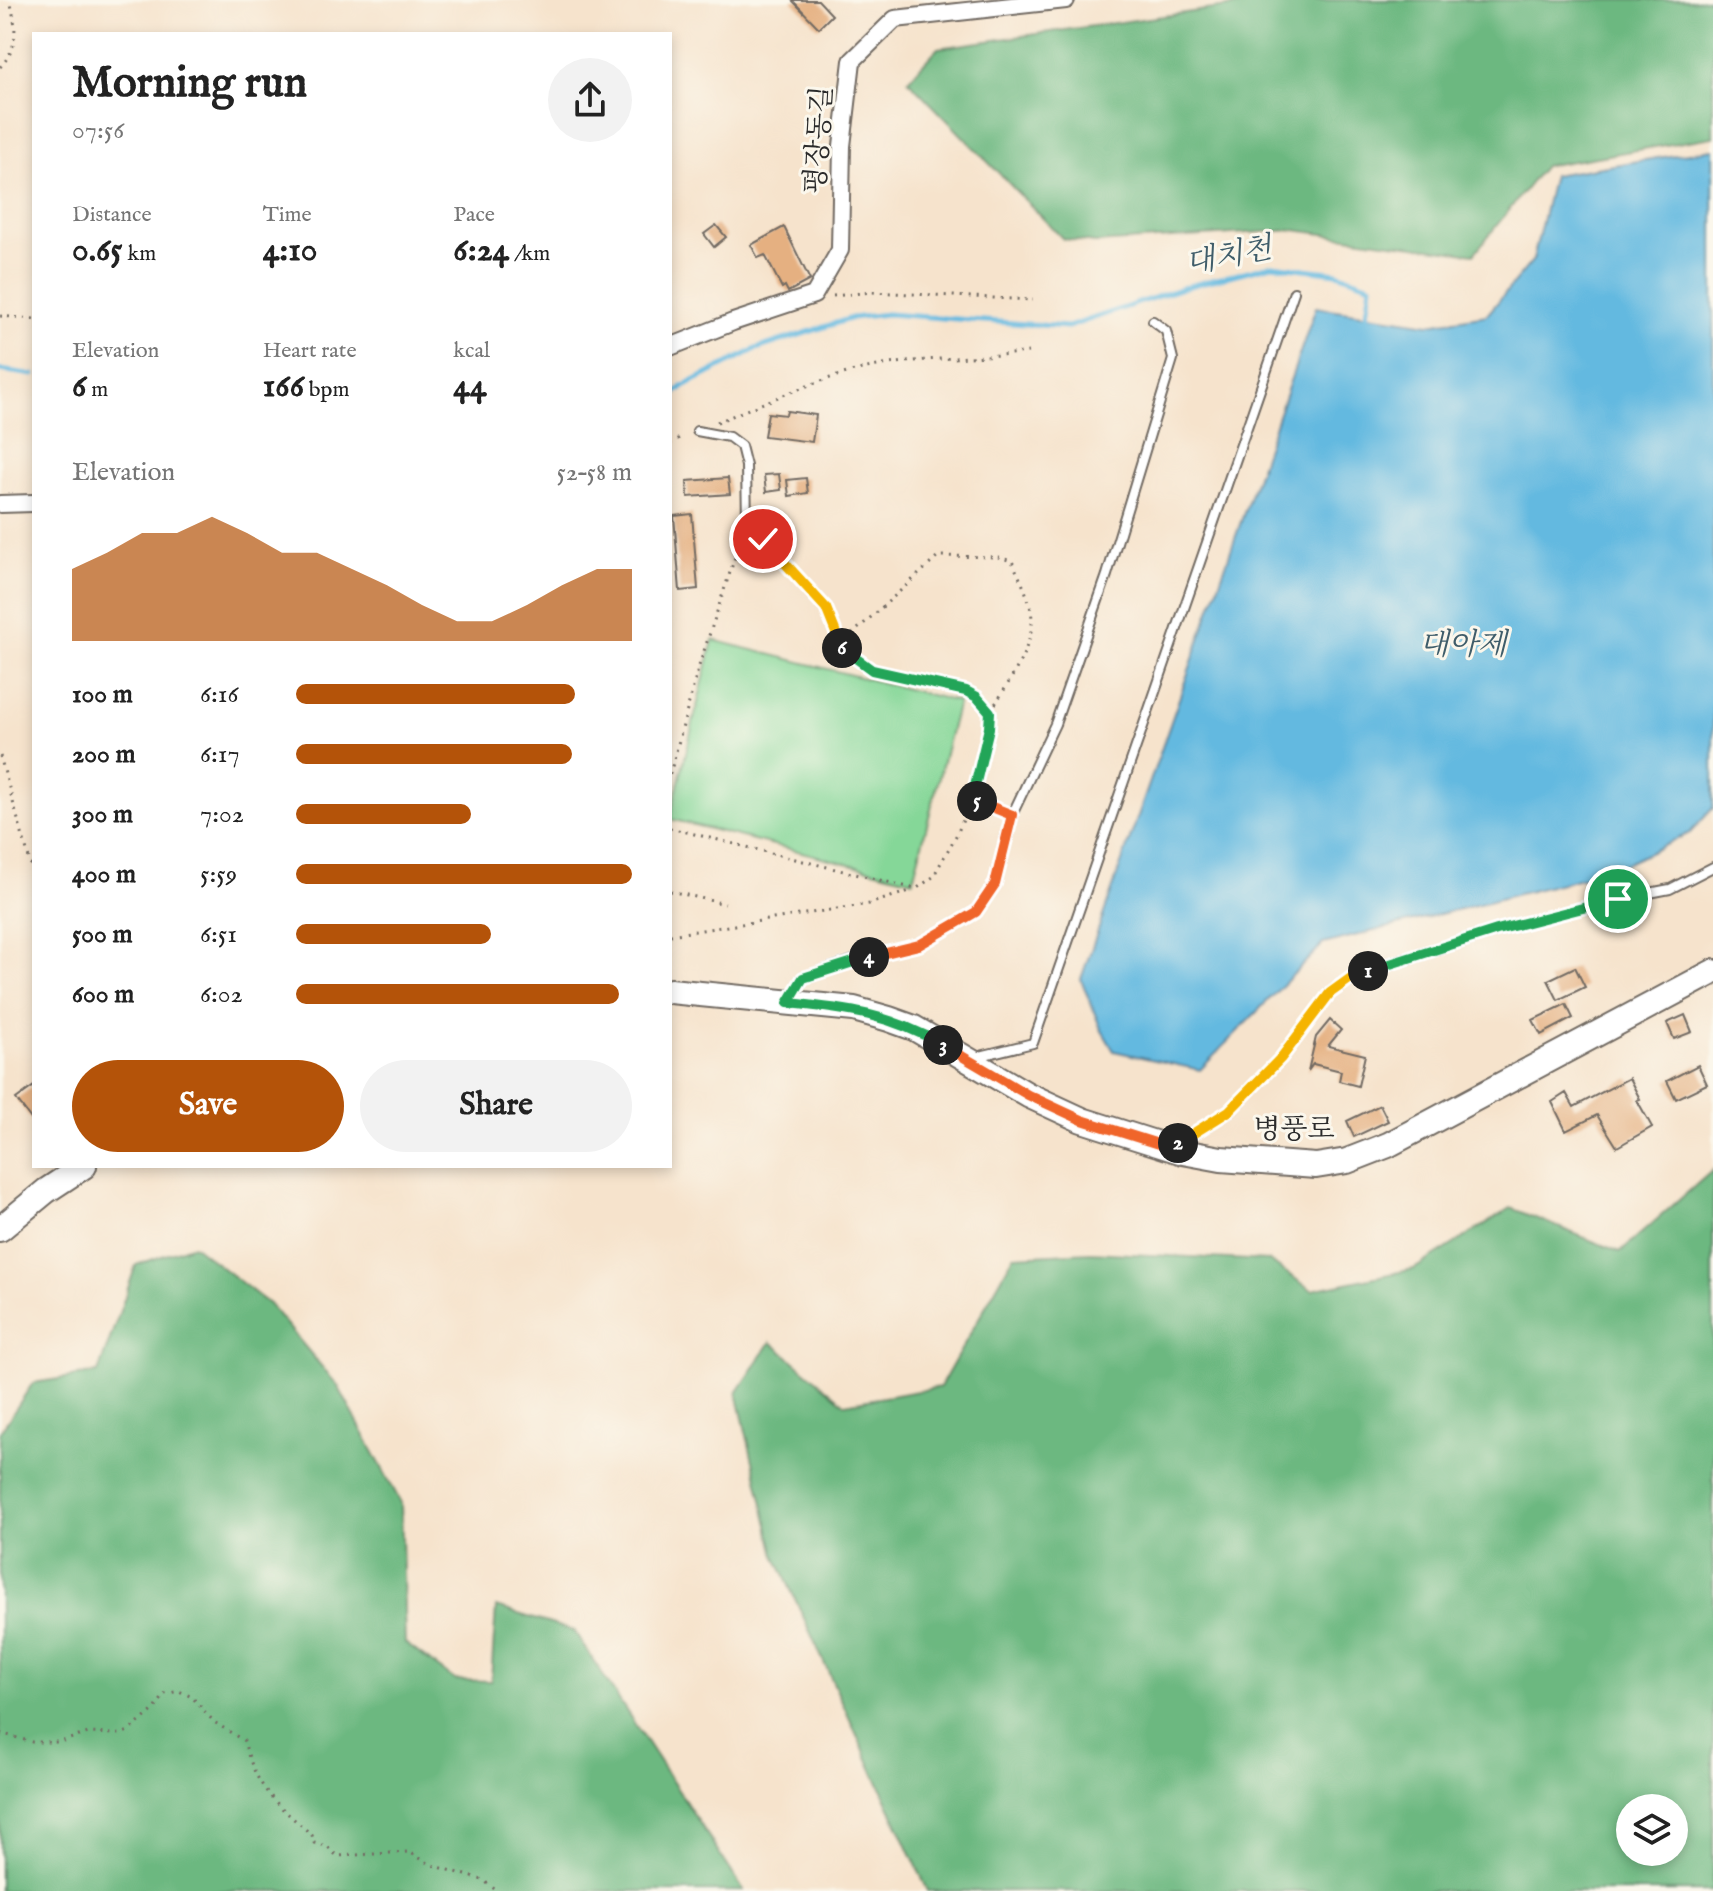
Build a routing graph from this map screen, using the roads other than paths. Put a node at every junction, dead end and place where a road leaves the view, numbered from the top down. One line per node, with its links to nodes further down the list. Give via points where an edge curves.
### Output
1 (1059, 0): 2 (street, 평장동길); 5 (street, 평장동길, via 895,19 852,61 842,146 840,250 814,295)
2 (1066, 0)
3 (1294, 292): 14 (lane, via 1033,1043)
4 (1153, 321): 13 (lane, via 1166,331 1173,359 1107,575 1055,724 1012,815 995,884 976,912 919,945 803,978)
5 (672, 346)
6 (697, 431): 9 (lane, via 729,437 741,446)
7 (32, 503): 8 (street)
8 (0, 504)
9 (747, 521)
10 (1713, 867): 15 (lane, via 1670,889 1497,930 1355,975 1330,993 1281,1058 1229,1111)
11 (1713, 972): 15 (main road, 병풍로, via 1388,1145 1347,1161 1286,1165)
12 (672, 991): 13 (main road, 병풍로)
13 (788, 1003): 14 (main road, 병풍로, via 854,1009 889,1019)
14 (967, 1059): 15 (main road, 병풍로, via 1082,1120)
15 (1171, 1148)
16 (81, 1168): 17 (main road)
17 (0, 1229)

